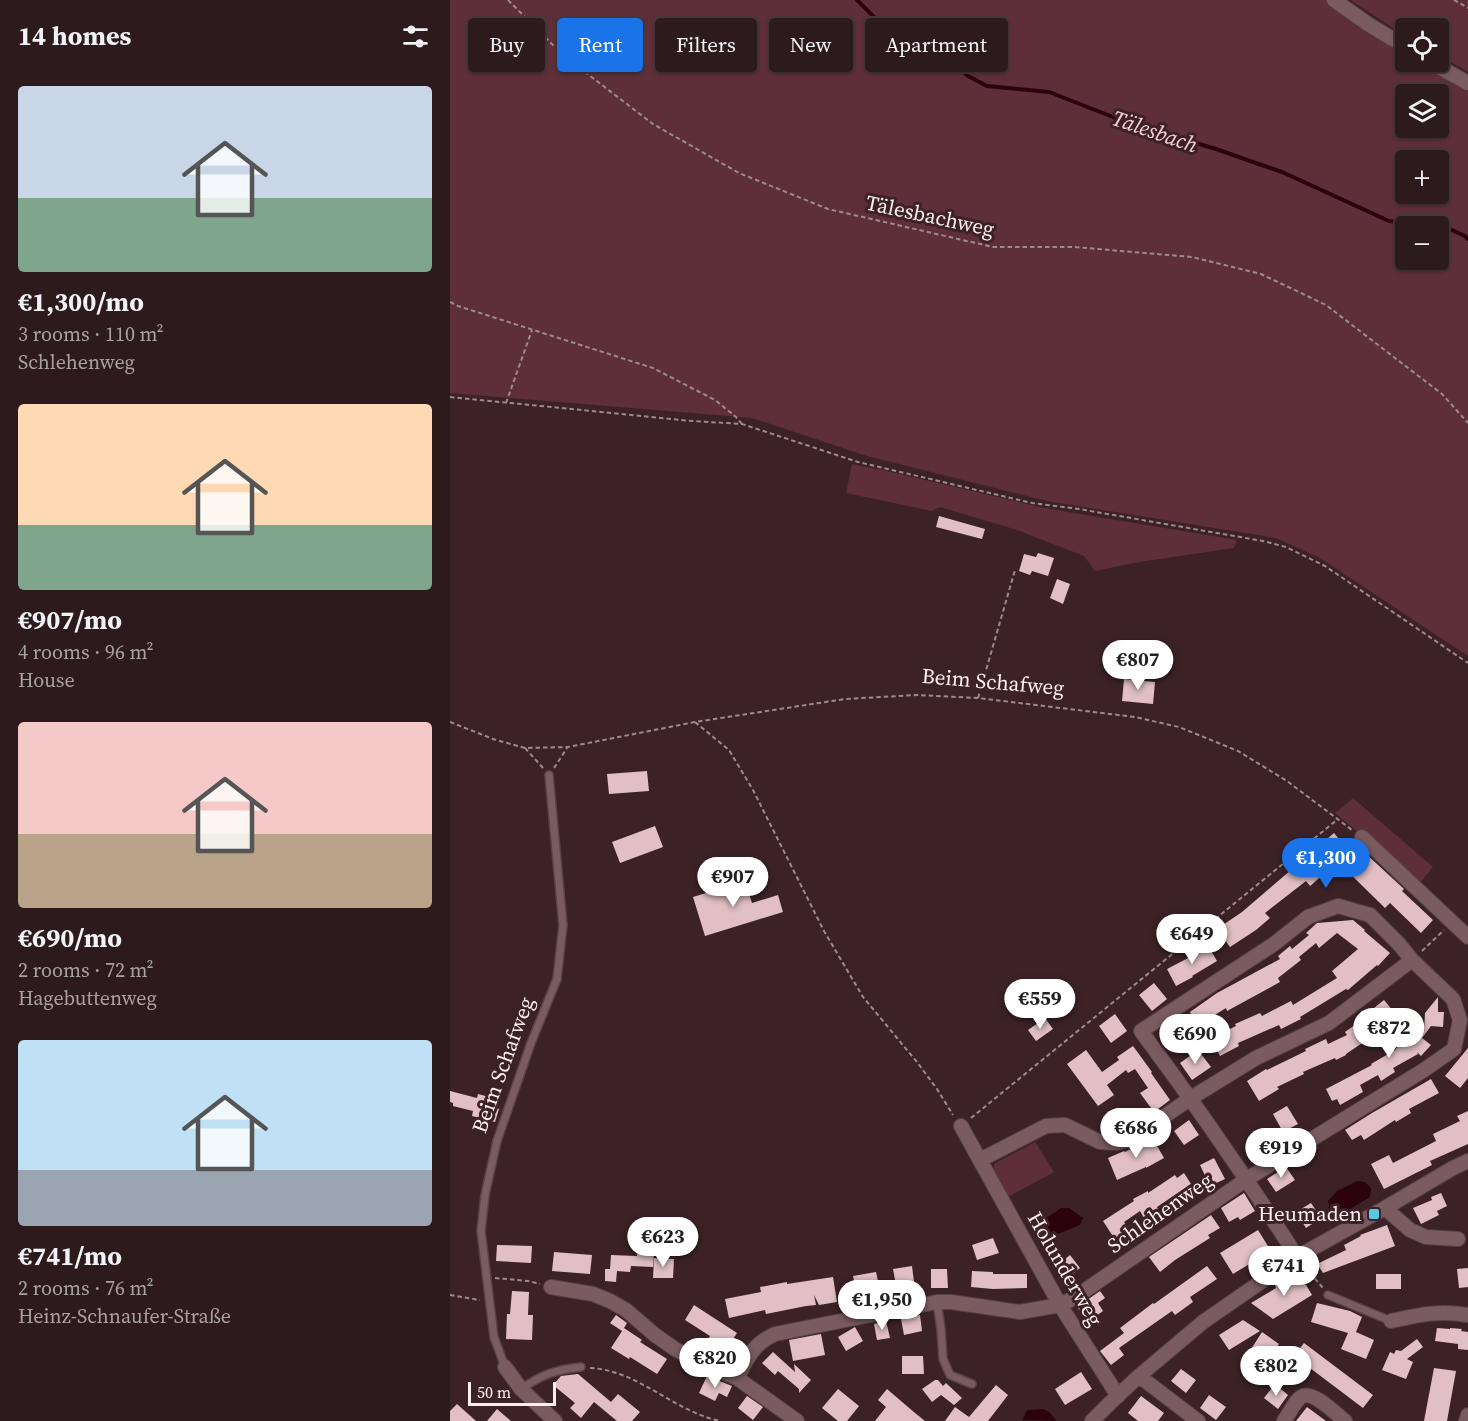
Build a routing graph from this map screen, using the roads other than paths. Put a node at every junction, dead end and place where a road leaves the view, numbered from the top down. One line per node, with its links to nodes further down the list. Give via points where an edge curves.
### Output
1 (1334, 0): 2 (street)
2 (1395, 40)
3 (1448, 72): 4 (street)
4 (1468, 83)
5 (549, 775): 23 (lane, Beim Schafweg, via 563,926 557,979 497,1142 485,1195 482,1232 494,1337)
6 (1362, 837): 7 (street)
7 (1468, 937)
8 (1412, 960): 9 (street, via 1329,1023 1256,1058); 9 (street, Schlehenweg, via 1370,915 1338,906 1308,916 1274,944 1141,1031); 13 (street, Schlehenweg, via 1453,999 1460,1020 1454,1049)
9 (1191, 1098): 11 (street, via 1130,1140 1100,1142 1065,1125 1046,1126); 13 (street)
10 (961, 1126): 11 (street)
11 (980, 1160): 20 (street, Holunderweg)
12 (1468, 1161): 14 (street)
13 (1247, 1179): 16 (street); 20 (street, Schlehenweg)
14 (1385, 1208): 15 (street, via 1410,1230 1426,1237); 16 (street)
15 (1458, 1239)
16 (1297, 1257): 25 (street, via 1203,1322)
17 (551, 1287): 26 (street, via 610,1301 675,1349)
18 (1328, 1295): 22 (lane)
19 (937, 1302): 20 (street, Schlehenweg, via 1020,1312); 26 (street, Schlehenweg, via 776,1334 752,1350); 27 (lane, via 943,1359 950,1375)
20 (1060, 1305): 29 (street, Holunderweg)
21 (1468, 1315): 22 (street, via 1428,1313)
22 (1391, 1321)
23 (505, 1367): 28 (street)
24 (581, 1367): 28 (lane, via 560,1369)
25 (1139, 1377): 29 (street); 34 (street)
26 (737, 1378): 32 (street)
27 (972, 1384)
28 (521, 1389): 31 (street)
29 (1118, 1396): 33 (street)
30 (1468, 1416): 37 (street)
31 (555, 1421)
32 (796, 1421)
33 (1092, 1421)
34 (1198, 1421)
35 (1284, 1421): 36 (street, via 1300,1397 1306,1395 1314,1396)
36 (1345, 1421)
37 (1466, 1421)

